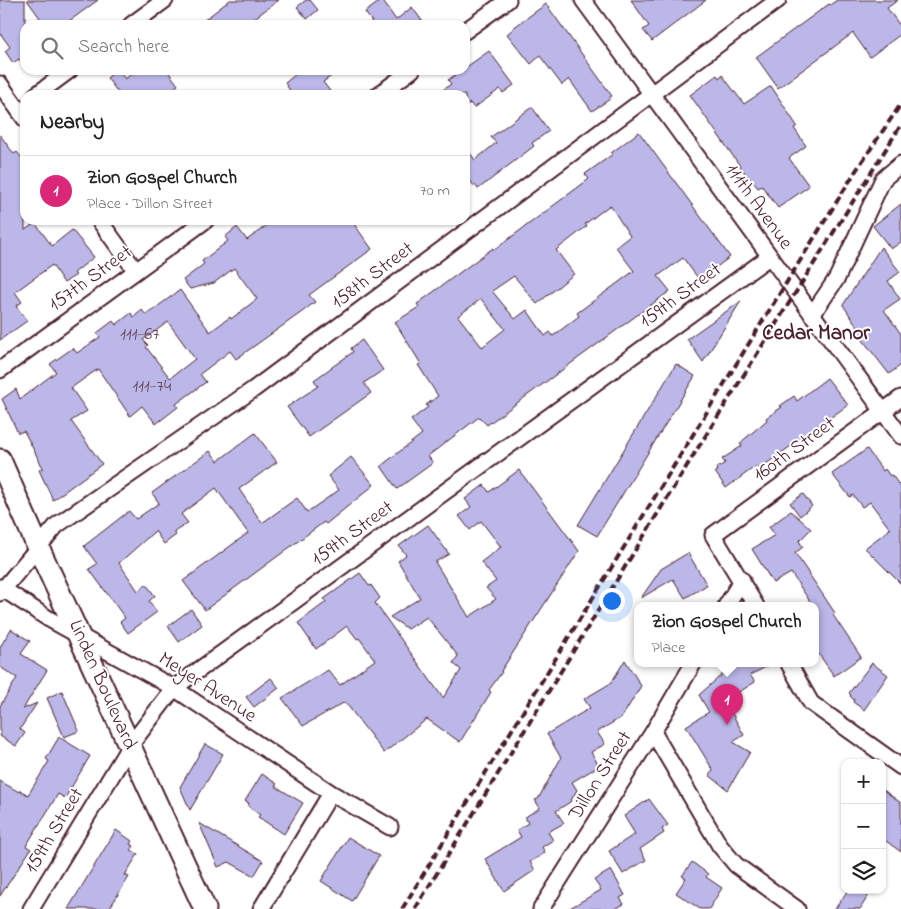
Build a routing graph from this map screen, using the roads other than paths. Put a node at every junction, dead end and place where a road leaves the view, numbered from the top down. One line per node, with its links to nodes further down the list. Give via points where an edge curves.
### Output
1 (166, 0): 5 (street)
2 (508, 0): 6 (street)
3 (583, 0): 12 (street, 111th Avenue)
4 (778, 0): 12 (street, 158th Street)
5 (138, 20)
6 (470, 27)
7 (63, 75): 10 (street)
8 (405, 75): 11 (street)
9 (0, 84): 13 (street)
10 (43, 90)
11 (385, 90)
12 (651, 95): 17 (street, 111th Avenue); 25 (street, 158th Street, via 254,389 56,525)
13 (20, 107)
14 (901, 164): 19 (street, via 882,178 836,278)
15 (103, 225): 18 (street)
16 (199, 225): 18 (street, 157th Street)
17 (769, 257): 19 (street, 111th Avenue); 33 (street, 159th Street)
18 (136, 271): 20 (street, 157th Street)
19 (812, 315): 22 (street, 111th Avenue)
20 (0, 370)
21 (901, 398): 22 (street, 160th Street)
22 (882, 411): 23 (street, 111th Avenue); 26 (street, 160th Street, via 713,535)
23 (901, 436)
24 (0, 460): 25 (main road, Linden Boulevard)
25 (38, 547): 27 (street, 158th Street); 30 (main road, Linden Boulevard)
26 (742, 580): 28 (street); 29 (street)
27 (1, 590): 30 (street, Meyer Avenue)
28 (728, 602)
29 (754, 602)
30 (80, 636): 33 (street, Meyer Avenue); 35 (main road, Linden Boulevard)
31 (691, 667): 34 (street, Dillon Street)
32 (791, 667): 36 (street, via 811,703)
33 (174, 688): 35 (street, 159th Street); 37 (street, Meyer Avenue)
34 (653, 732): 42 (street, Dillon Street); 43 (street, via 720,846 736,865)
35 (129, 747): 39 (street, 159th Street); 40 (main road, Linden Boulevard)
36 (901, 767)
37 (330, 793): 38 (street, Meyer Avenue); 41 (street)
38 (390, 827)
39 (31, 909)
40 (205, 909)
41 (261, 909)
42 (541, 909)
43 (797, 909)

